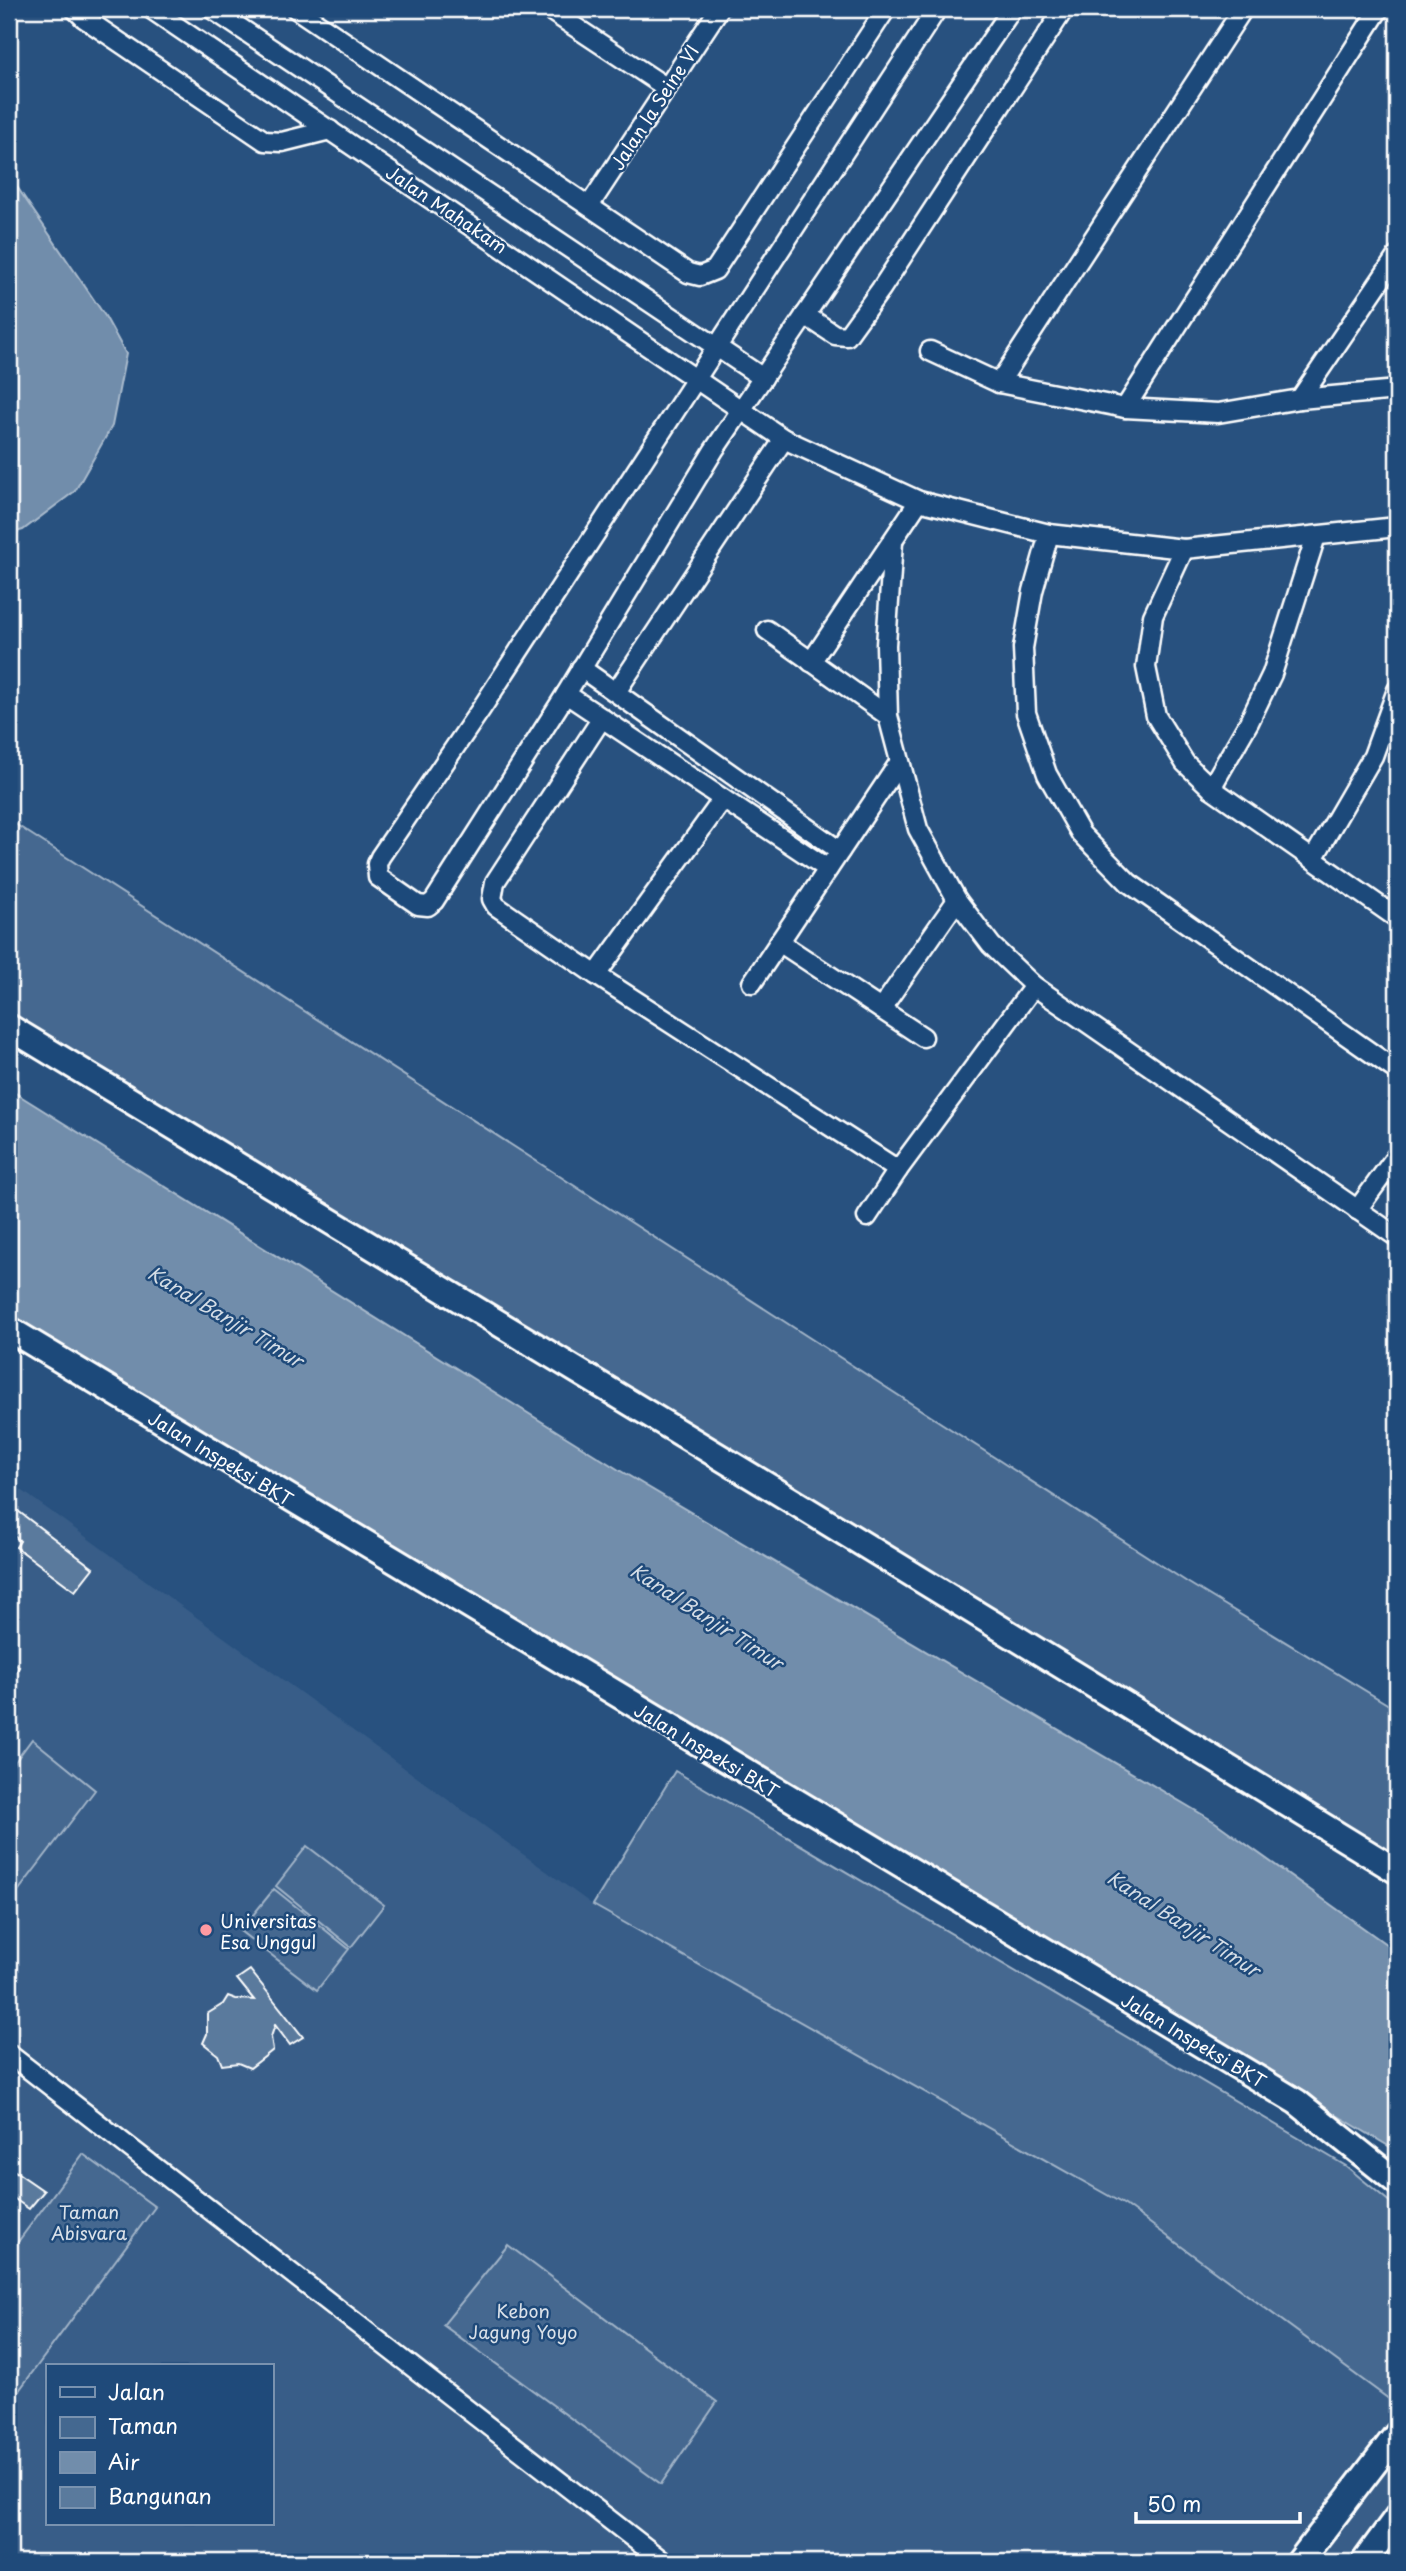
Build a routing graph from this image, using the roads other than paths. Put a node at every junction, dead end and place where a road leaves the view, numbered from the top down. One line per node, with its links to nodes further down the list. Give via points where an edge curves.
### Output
1 (75, 9): 16 (street, via 265,141 282,142)
2 (151, 9): 14 (street, Jalan Mahakam)
3 (185, 9): 14 (street)
4 (212, 9): 20 (street, Jalan Mahakam)
5 (296, 9): 17 (street)
6 (719, 9): 15 (street, Jalan la Seine VI)
7 (886, 9): 17 (street, via 715,270 700,276 688,272)
8 (937, 9): 20 (street)
9 (1012, 9): 19 (street)
10 (1064, 9): 19 (street, via 847,335 835,335)
11 (1243, 9): 24 (street)
12 (1379, 9): 27 (street)
13 (561, 12): 15 (street)
14 (175, 25): 16 (street, Jalan Mahakam)
15 (667, 88): 17 (street, Jalan la Seine VI)
16 (330, 130): 22 (street, Jalan Mahakam)
17 (589, 206)
18 (1397, 256): 26 (street)
19 (806, 315): 23 (street)
20 (717, 347): 22 (street); 23 (street, Jalan Mahakam)
21 (930, 351): 24 (street)
22 (696, 378): 28 (street, Jalan Mahakam); 41 (street, via 380,858 377,871 382,881 418,905 432,904)
23 (763, 378): 28 (street)
24 (999, 383): 27 (street)
25 (1397, 390): 26 (street)
26 (1300, 399): 27 (street, via 1218,413)
27 (1125, 408)
28 (742, 411): 29 (street, Jalan Mahakam); 38 (street)
29 (784, 439): 30 (street, Jalan Mahakam); 40 (street)
30 (919, 501): 32 (street, Jalan Mahakam); 34 (street)
31 (1397, 527): 33 (street, Jalan Mahakam)
32 (1049, 534): 35 (street, Jalan Mahakam); 60 (street, via 1023,648 1026,713 1047,774 1081,834 1129,883)
33 (1316, 536): 35 (street, Jalan Mahakam); 46 (street, via 1272,674)
34 (893, 542): 37 (street); 43 (street, via 886,645)
35 (1184, 549): 46 (street, via 1153,616 1146,667 1156,716 1185,763)
36 (767, 630): 37 (street)
37 (811, 662): 43 (street)
38 (581, 668): 40 (street); 41 (street)
39 (1397, 690): 49 (street, via 1373,756)
40 (616, 692): 42 (street)
41 (566, 694): 44 (street)
42 (631, 704): 44 (street); 48 (street)
43 (888, 716): 45 (street)
44 (609, 722): 47 (street); 54 (street, via 495,882 492,899 502,911)
45 (899, 763): 48 (street); 51 (street, via 918,830)
46 (1211, 788): 49 (street)
47 (723, 799): 50 (street); 54 (street)
48 (840, 851): 50 (street)
49 (1313, 859): 52 (street)
50 (828, 869): 53 (street)
51 (957, 900): 56 (street, via 991,945); 57 (street)
52 (1397, 918)
53 (779, 942): 55 (street); 57 (street)
54 (596, 975): 62 (street)
55 (752, 983)
56 (1034, 986): 62 (street); 63 (street)
57 (881, 1009): 59 (street)
58 (9, 1027): 67 (street, via 817,1514)
59 (923, 1037)
60 (1397, 1071)
61 (1397, 1154): 63 (street)
62 (898, 1170): 64 (street)
63 (1357, 1210): 65 (street)
64 (867, 1217)
65 (1397, 1237)
66 (9, 1329): 69 (street, Jalan Inspeksi BKT, via 1297,2102)
67 (1397, 1871)
68 (9, 2054): 72 (street)
69 (1397, 2182)
70 (1397, 2434): 73 (street)
71 (1397, 2517): 74 (street)
72 (664, 2562)
73 (1299, 2562)
74 (1364, 2562)

